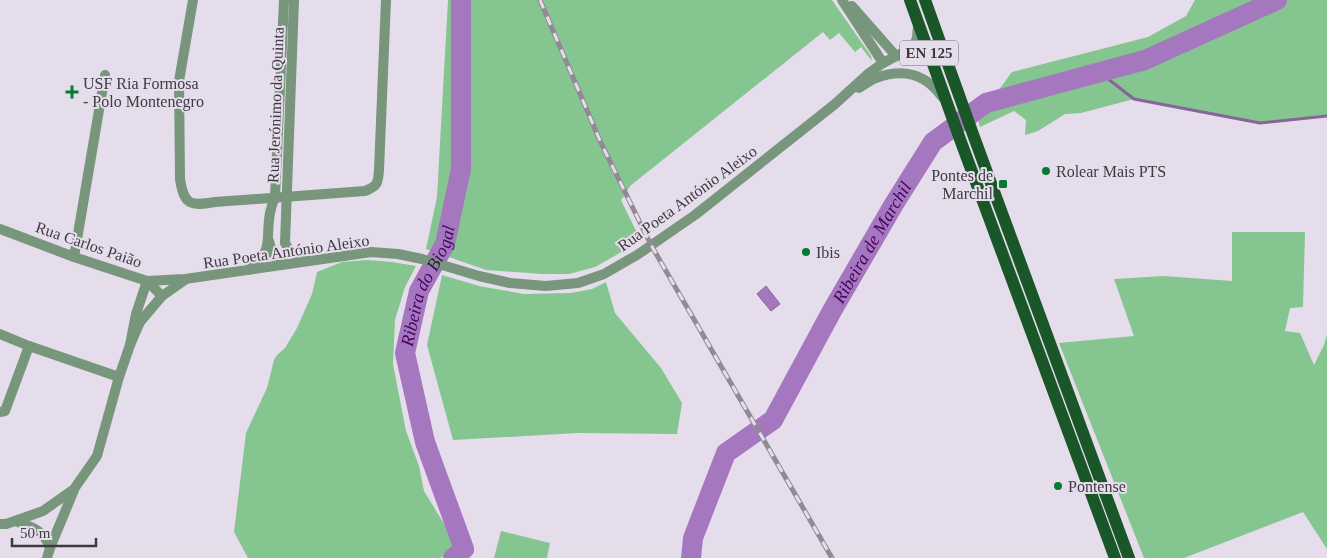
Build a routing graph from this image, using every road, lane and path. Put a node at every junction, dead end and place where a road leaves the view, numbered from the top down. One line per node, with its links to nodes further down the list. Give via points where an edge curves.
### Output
1 (193, 0): 18 (street, via 179,81 182,194 198,204)
2 (284, 0): 17 (street, Rua Jerónimo da Quinta)
3 (294, 0): 15 (street, Rua Jerónimo da Quinta)
4 (386, 0): 16 (street, via 378,181 374,188 365,191)
5 (842, 0): 11 (street)
6 (847, 0): 10 (street)
7 (910, 0): 9 (main road, EN 125)
8 (925, 0): 41 (main road)
9 (918, 24): 10 (street, Rua Poeta António Aleixo, via 914,46); 14 (main road, EN 125)
10 (896, 56): 11 (street, Rua Poeta António Aleixo)
11 (883, 63): 13 (street, Rua Poeta António Aleixo)
12 (105, 74): 24 (street)
13 (835, 104): 14 (street, Rua Poeta António Aleixo, via 876,78 905,73 926,80); 25 (street, Rua Poeta António Aleixo, via 695,214 637,255 604,274 578,283 546,286 510,283 398,254 371,252)
14 (948, 106): 40 (main road)
15 (287, 196): 16 (street); 17 (street); 19 (street, Rua Jerónimo da Quinta)
16 (300, 196): 19 (street, Rua Jerónimo da Quinta)
17 (275, 197): 18 (street); 19 (street, Rua Jerónimo da Quinta, via 283,203); 20 (street, Rua Jerónimo da Quinta)
18 (249, 199): 20 (street, Rua Jerónimo da Quinta, via 264,205)
19 (286, 211): 23 (street, Rua Jerónimo da Quinta)
20 (270, 215): 22 (street, Rua Jerónimo da Quinta)
21 (0, 229): 24 (street, Rua Carlos Paião)
22 (268, 240): 26 (street, Rua Jerónimo da Quinta); 27 (street, Rua Jerónimo da Quinta, via 267,251)
23 (284, 243): 25 (street, via 294,255); 26 (street, Rua Jerónimo da Quinta)
24 (74, 256): 29 (street, Rua Carlos Paião)
25 (307, 261): 26 (street, Rua Poeta António Aleixo)
26 (274, 263): 27 (street, Rua Poeta António Aleixo)
27 (248, 270): 28 (street, Rua Poeta António Aleixo)
28 (185, 280): 29 (street); 30 (street, Rua Poeta António Aleixo)
29 (147, 281): 30 (street, Rua Carlos Paião); 32 (street)
30 (162, 296): 32 (street, Rua Poeta António Aleixo, via 140,322)
31 (0, 334): 33 (street)
32 (130, 345): 34 (street, Rua Poeta António Aleixo)
33 (29, 346): 34 (street); 35 (street, via 5,411)
34 (119, 377): 36 (street, Rua Poeta António Aleixo, via 97,456)
35 (0, 412)
36 (74, 489): 37 (street, Rua Poeta António Aleixo, via 43,511); 39 (street)
37 (14, 521): 38 (street, Rua Poeta António Aleixo); 39 (street, via 34,528 46,537)
38 (0, 524)
39 (48, 553)
40 (1115, 558)
41 (1129, 558)

